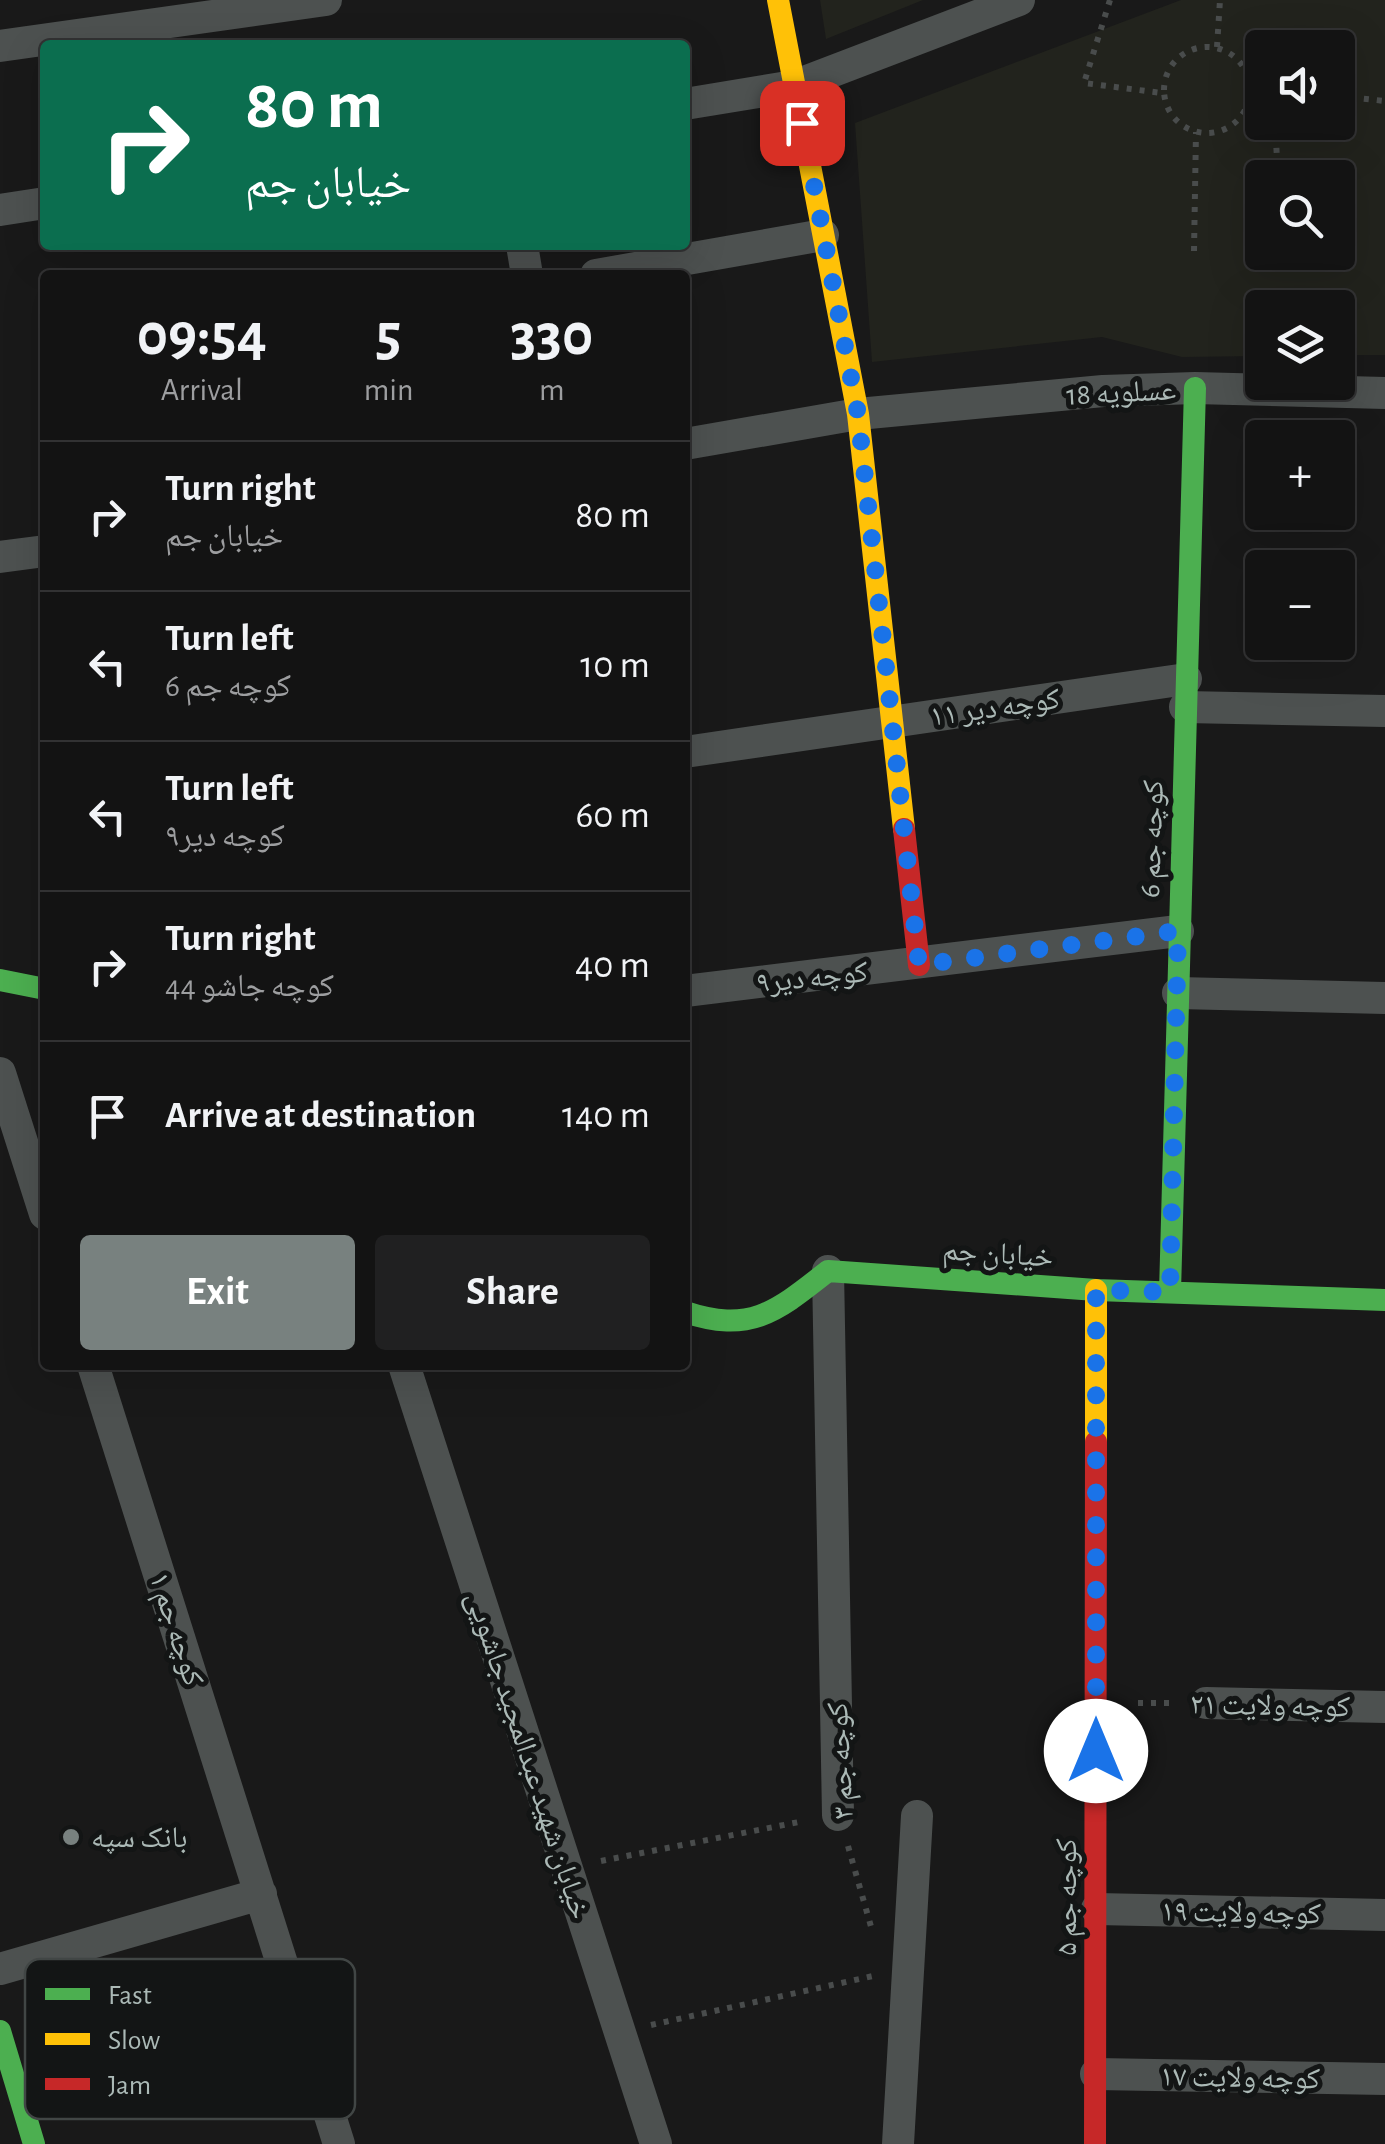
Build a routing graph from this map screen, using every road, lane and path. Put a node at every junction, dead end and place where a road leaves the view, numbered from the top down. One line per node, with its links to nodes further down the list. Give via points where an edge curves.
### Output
1 (326, 0): 6 (street)
2 (778, 0): 10 (street)
3 (1019, 0): 10 (street)
4 (1110, 0): 11 (path, via 1084,83)
5 (1220, 0): 8 (path)
6 (128, 24): 7 (street)
7 (0, 46)
8 (1216, 47): 9 (path, via 1240,61); 11 (path, via 1189,49 1168,67)
9 (1245, 72)
10 (794, 86): 14 (street); 19 (street)
11 (1162, 93): 16 (path, via 1173,118)
12 (1355, 98): 13 (path)
13 (1385, 101)
14 (690, 103)
15 (1245, 109): 16 (path, via 1224,130)
16 (1196, 132): 20 (path)
17 (40, 204): 18 (street)
18 (0, 210)
19 (823, 235): 21 (street); 24 (street)
20 (1194, 250)
21 (624, 270)
22 (1194, 388): 23 (street, عسلویه 18); 24 (street, عسلویه 18); 28 (street, کوچه جم 6)
23 (1385, 393)
24 (858, 414): 25 (street, عسلویه 18); 30 (street)
25 (690, 443)
26 (40, 553): 27 (street)
27 (0, 558)
28 (1185, 693): 29 (street, کوچه دیر ۱۱); 30 (street, کوچه دیر ۱۱); 32 (street, کوچه جم 6)
29 (1385, 711)
30 (892, 722): 31 (street, کوچه دیر ۱۱); 33 (street)
31 (690, 751)
32 (1178, 931): 33 (street, کوچه دیر۹); 37 (street, کوچه جم 6)
33 (919, 965): 36 (street, کوچه دیر۹)
34 (0, 980): 35 (street)
35 (40, 988)
36 (690, 991)
37 (1178, 994): 38 (street); 43 (street, کوچه جم 6)
38 (1385, 998)
39 (0, 1073): 40 (street)
40 (40, 1198)
41 (828, 1271): 42 (street, خیابان جم); 45 (street, via 754,1322 712,1323); 51 (street, کوچه جم ۳)
42 (1096, 1290): 43 (street, خیابان جم); 48 (street, کوچه جم ۵)
43 (1170, 1292): 44 (street, خیابان جم)
44 (1385, 1300)
45 (690, 1314)
46 (95, 1370): 54 (street, کوچه جم ۱)
47 (406, 1370): 53 (street, خیابان شهید عبدالمجید جاشویی)
48 (1096, 1703): 49 (path, کوچه ولایت ۲۱); 55 (street, کوچه جم ۵)
49 (1206, 1703): 50 (street, کوچه ولایت ۲۱)
50 (1385, 1707)
51 (838, 1814): 53 (path); 57 (path, کوچه جم ۳)
52 (917, 1816): 73 (street)
53 (565, 1868): 64 (street, خیابان شهید عبدالمجید جاشویی)
54 (261, 1894): 58 (street); 59 (street, کوچه جم ۱)
55 (1097, 1909): 56 (street, کوچه ولایت ۱۹); 65 (street, کوچه جم ۵)
56 (1385, 1915)
57 (875, 1938)
58 (35, 1959)
59 (281, 1959)
60 (25, 1962): 61 (street)
61 (0, 1969)
62 (885, 1974): 64 (path)
63 (0, 2031): 67 (street)
64 (619, 2032): 72 (street, خیابان شهید عبدالمجید جاشویی)
65 (1096, 2074): 66 (street, کوچه ولایت ۱۷); 74 (street, کوچه جم ۵)
66 (1385, 2079)
67 (25, 2114)
68 (26, 2119): 70 (street)
69 (330, 2119): 71 (street, کوچه جم ۱)
70 (34, 2144)
71 (338, 2144)
72 (656, 2144)
73 (898, 2144)
74 (1096, 2144)

